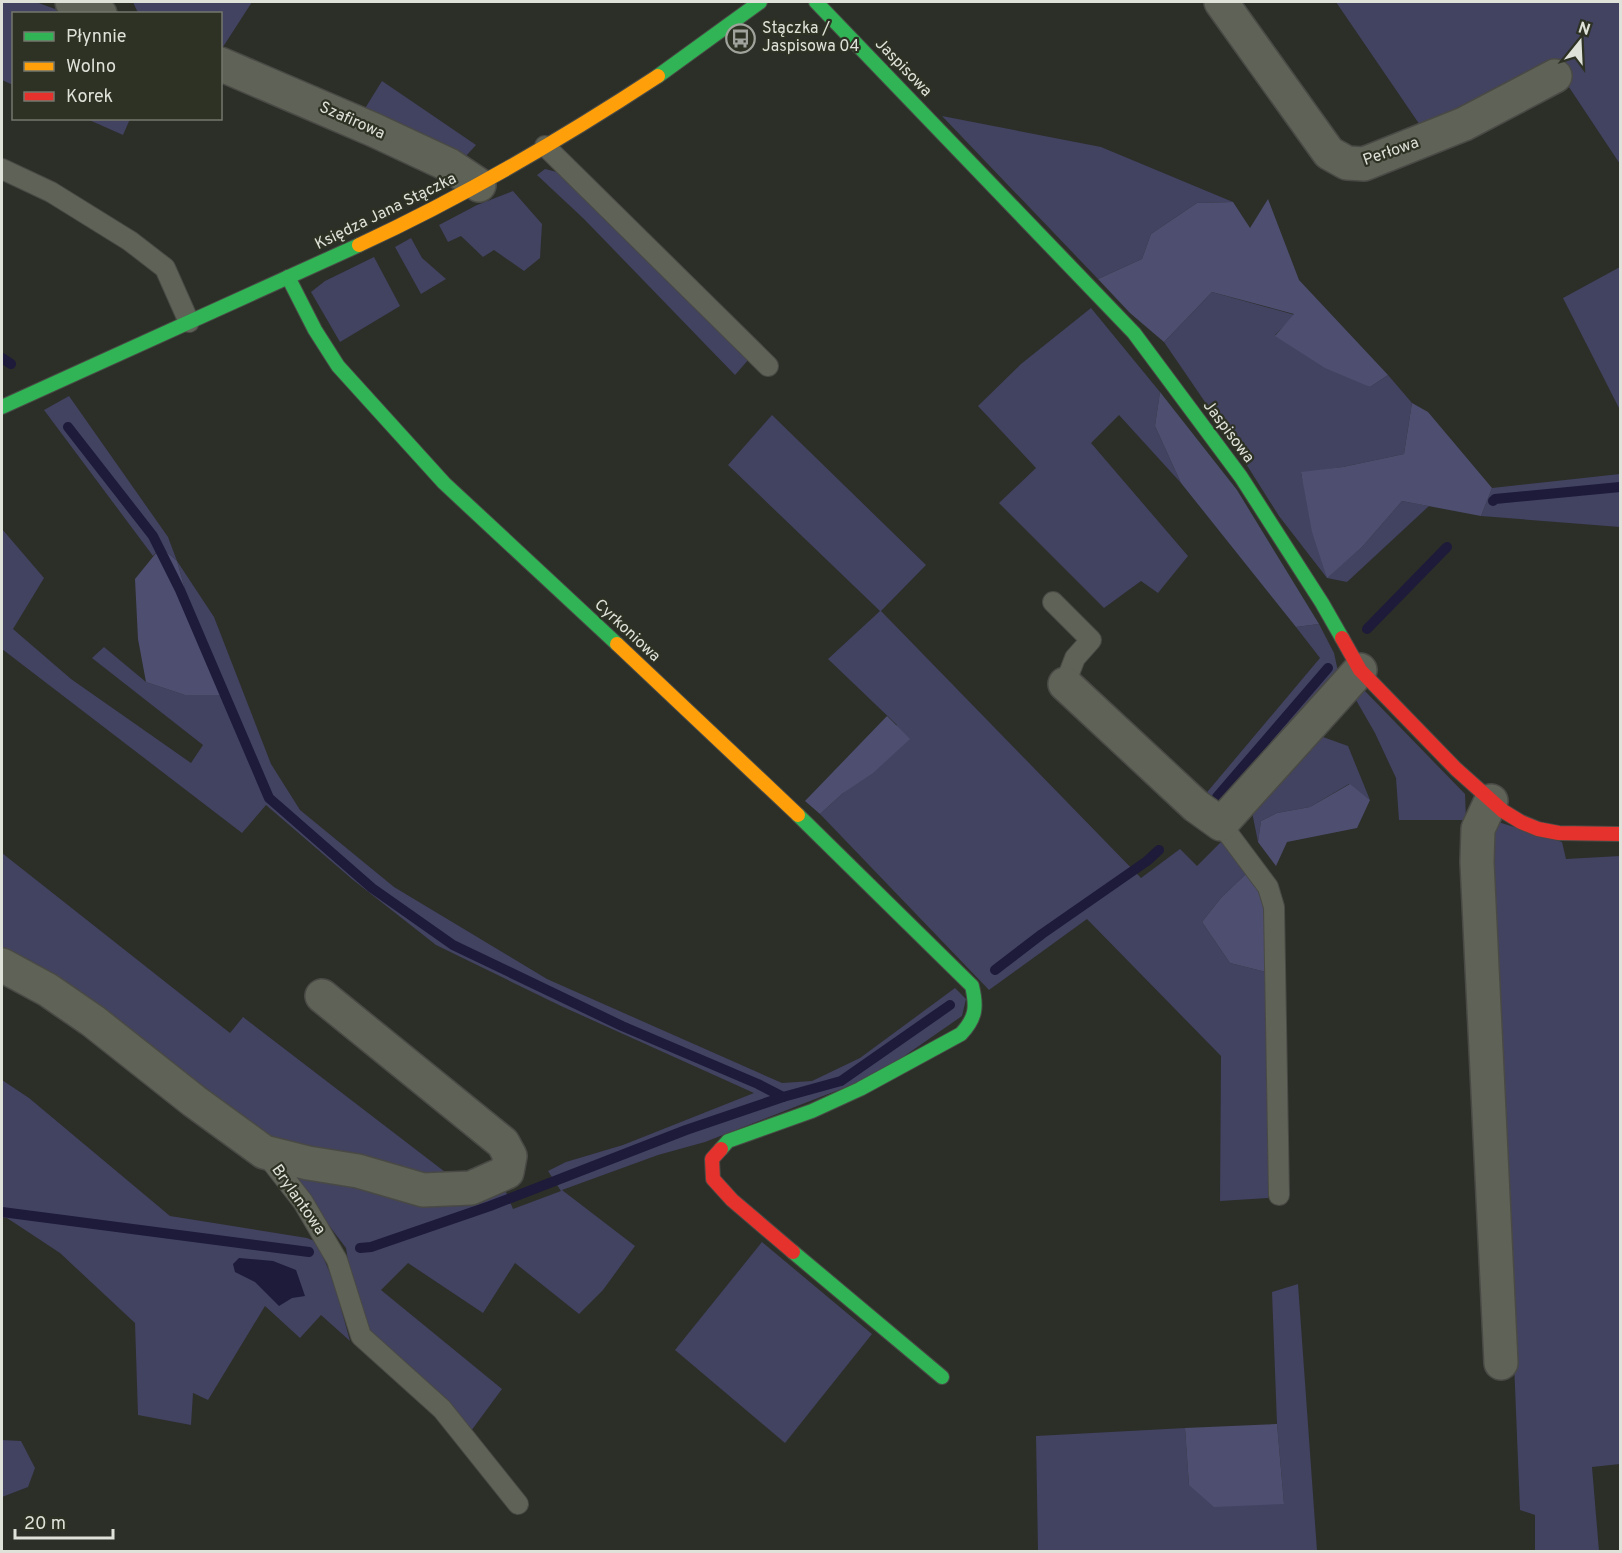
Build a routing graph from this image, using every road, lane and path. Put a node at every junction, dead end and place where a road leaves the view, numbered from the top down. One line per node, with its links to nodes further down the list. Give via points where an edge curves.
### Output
1 (72, 2): 5 (street)
2 (760, 2): 8 (street, Księdza Jana Stączka, via 668,69)
3 (816, 2): 16 (street, Jaspisowa, via 1134,333 1241,477)
4 (1221, 2): 7 (street, Perłowa, via 1329,153 1347,163 1364,164 1464,124)
5 (95, 12)
6 (222, 65): 10 (street, Szafirowa, via 449,165)
7 (1555, 76)
8 (545, 147): 10 (street, Księdza Jana Stączka); 13 (lane)
9 (2, 170): 12 (lane, via 51,192 130,241 165,268)
10 (479, 185): 11 (street, Księdza Jana Stączka)
11 (288, 277): 12 (street, Księdza Jana Stączka); 26 (street, Cyrkoniowa, via 338,366 444,483 760,778 972,986 977,1005 973,1023 961,1034 860,1089 728,1141 712,1159 713,1179 732,1200)
12 (189, 322): 14 (street, Księdza Jana Stączka)
13 (768, 366)
14 (2, 407)
15 (1053, 602): 17 (lane, via 1091,639 1075,658)
16 (1360, 670): 18 (street, Jaspisowa); 19 (street)
17 (1065, 684): 19 (street, via 1196,806)
18 (1491, 801): 20 (street, Jaspisowa, via 1538,829); 25 (street, via 1478,829 1477,862)
19 (1221, 824): 24 (lane, via 1268,887 1274,907)
20 (1620, 834)
21 (2, 965): 23 (street, Brylantowa, via 93,1021)
22 (322, 996): 23 (street, via 503,1143 510,1156 507,1172 471,1188 423,1190 358,1171)
23 (264, 1152): 27 (lane, Brylantowa, via 303,1202 337,1260 361,1336 442,1409)
24 (1279, 1195)
25 (1501, 1363)
26 (942, 1377)
27 (518, 1504)

